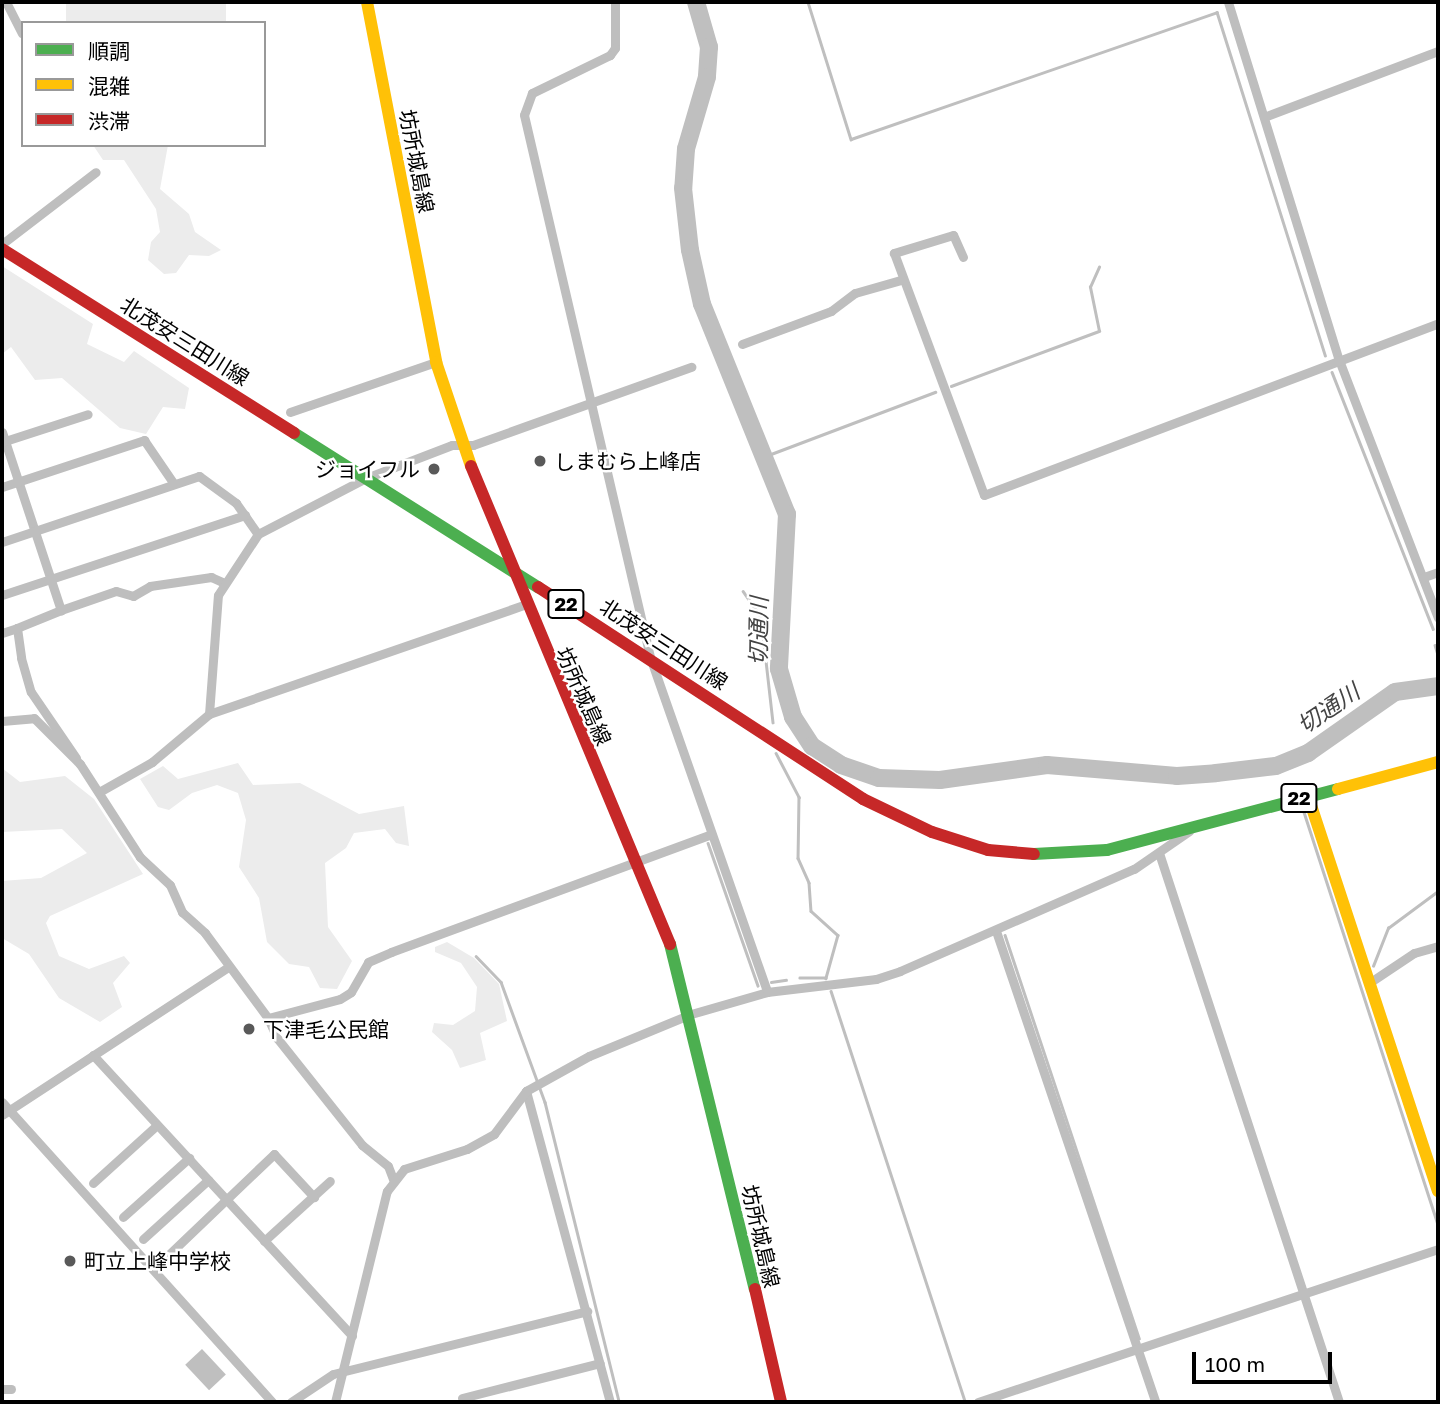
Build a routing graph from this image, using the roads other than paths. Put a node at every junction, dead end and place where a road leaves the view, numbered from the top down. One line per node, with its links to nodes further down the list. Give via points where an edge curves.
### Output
1 (6, 2): 5 (street)
2 (367, 2): 15 (main road, 坊所城島線)
3 (615, 2): 17 (street, via 615,48 610,55 532,93 524,115)
4 (1228, 2): 7 (street)
5 (21, 31)
6 (1438, 51): 7 (street)
7 (1264, 117): 14 (street)
8 (96, 172): 9 (street)
9 (2, 247): 22 (main road, 北茂安三田川線 / 22)
10 (962, 257): 11 (street, via 953,235 894,253)
11 (901, 280): 13 (street, via 855,293 831,311); 14 (street, via 984,495)
12 (1438, 323): 14 (street)
13 (742, 344)
14 (1339, 360): 32 (street)
15 (436, 362): 18 (street); 21 (main road, 坊所城島線)
16 (691, 367): 17 (street)
17 (590, 404): 21 (street, via 473,445); 41 (street)
18 (290, 412)
19 (88, 414): 20 (street)
20 (3, 438): 23 (street)
21 (461, 444): 22 (street); 30 (main road, 坊所城島線)
22 (366, 478): 28 (street); 30 (main road, 北茂安三田川線 / 22)
23 (18, 482): 24 (street, via 144,440); 25 (street); 27 (street)
24 (174, 484): 26 (street, via 208,477); 27 (street)
25 (2, 487)
26 (245, 516): 28 (street); 33 (street)
27 (35, 531): 29 (street); 33 (street)
28 (258, 534): 34 (street)
29 (2, 542)
30 (508, 568): 36 (main road, 坊所城島線); 41 (main road, 北茂安三田川線 / 22)
31 (1438, 572): 32 (street)
32 (1424, 577): 38 (street)
33 (51, 579): 35 (street); 37 (street)
34 (222, 582): 37 (street, via 211,577 162,584 133,596 116,591); 42 (street)
35 (2, 595)
36 (523, 605): 42 (street); 51 (main road, 坊所城島線)
37 (61, 610): 39 (street)
38 (1438, 618)
39 (17, 628): 40 (street); 45 (street, via 31,692)
40 (2, 633)
41 (650, 657): 48 (main road, 北茂安三田川線 / 22, via 863,799 932,832 988,850 1049,855 1107,850); 49 (street)
42 (209, 714): 46 (street, via 152,762)
43 (2, 721): 45 (street, via 34,718)
44 (1438, 762): 47 (main road, 22)
45 (80, 764): 46 (street)
46 (99, 792): 54 (street, via 140,857 170,885 183,912 205,933)
47 (1308, 796): 48 (main road, 22); 55 (main road)
48 (1195, 827): 50 (street)
49 (711, 834): 51 (street); 56 (street)
50 (1159, 853): 52 (street); 77 (street)
51 (635, 859): 57 (main road, 坊所城島線); 58 (street, via 379,957 368,962 351,992 340,999)
52 (996, 931): 56 (street, via 876,979); 80 (street)
53 (1438, 946): 55 (street, via 1414,953)
54 (227, 968): 58 (street); 59 (street)
55 (1369, 983): 69 (main road)
56 (767, 992): 57 (street)
57 (691, 1014): 60 (street); 88 (main road, 坊所城島線)
58 (268, 1018): 65 (street, via 276,1038 362,1145 388,1166)
59 (93, 1055): 62 (street); 63 (street)
60 (526, 1091): 65 (street, via 494,1133); 78 (street)
61 (2, 1102): 62 (street)
62 (6, 1113): 84 (street)
63 (158, 1125): 64 (street); 68 (street)
64 (188, 1158): 66 (street); 72 (street)
65 (393, 1178): 79 (street)
66 (208, 1180): 71 (street); 73 (street)
67 (330, 1181): 70 (street)
68 (93, 1183)
69 (1438, 1191)
70 (314, 1197): 71 (street, via 274,1154); 74 (street)
71 (226, 1199): 74 (street); 76 (street)
72 (123, 1217)
73 (143, 1239)
74 (264, 1241): 79 (street)
75 (1438, 1250): 77 (street)
76 (162, 1261)
77 (1303, 1294): 80 (street); 91 (street)
78 (587, 1311): 81 (street); 82 (street)
79 (352, 1336): 82 (street)
80 (1137, 1349): 89 (street); 90 (street)
81 (600, 1363): 83 (street); 87 (street)
82 (345, 1373): 85 (street, via 333,1374); 86 (street)
83 (462, 1398)
84 (272, 1402)
85 (291, 1402)
86 (335, 1402)
87 (610, 1402)
88 (781, 1402)
89 (978, 1402)
90 (1155, 1402)
91 (1339, 1402)

